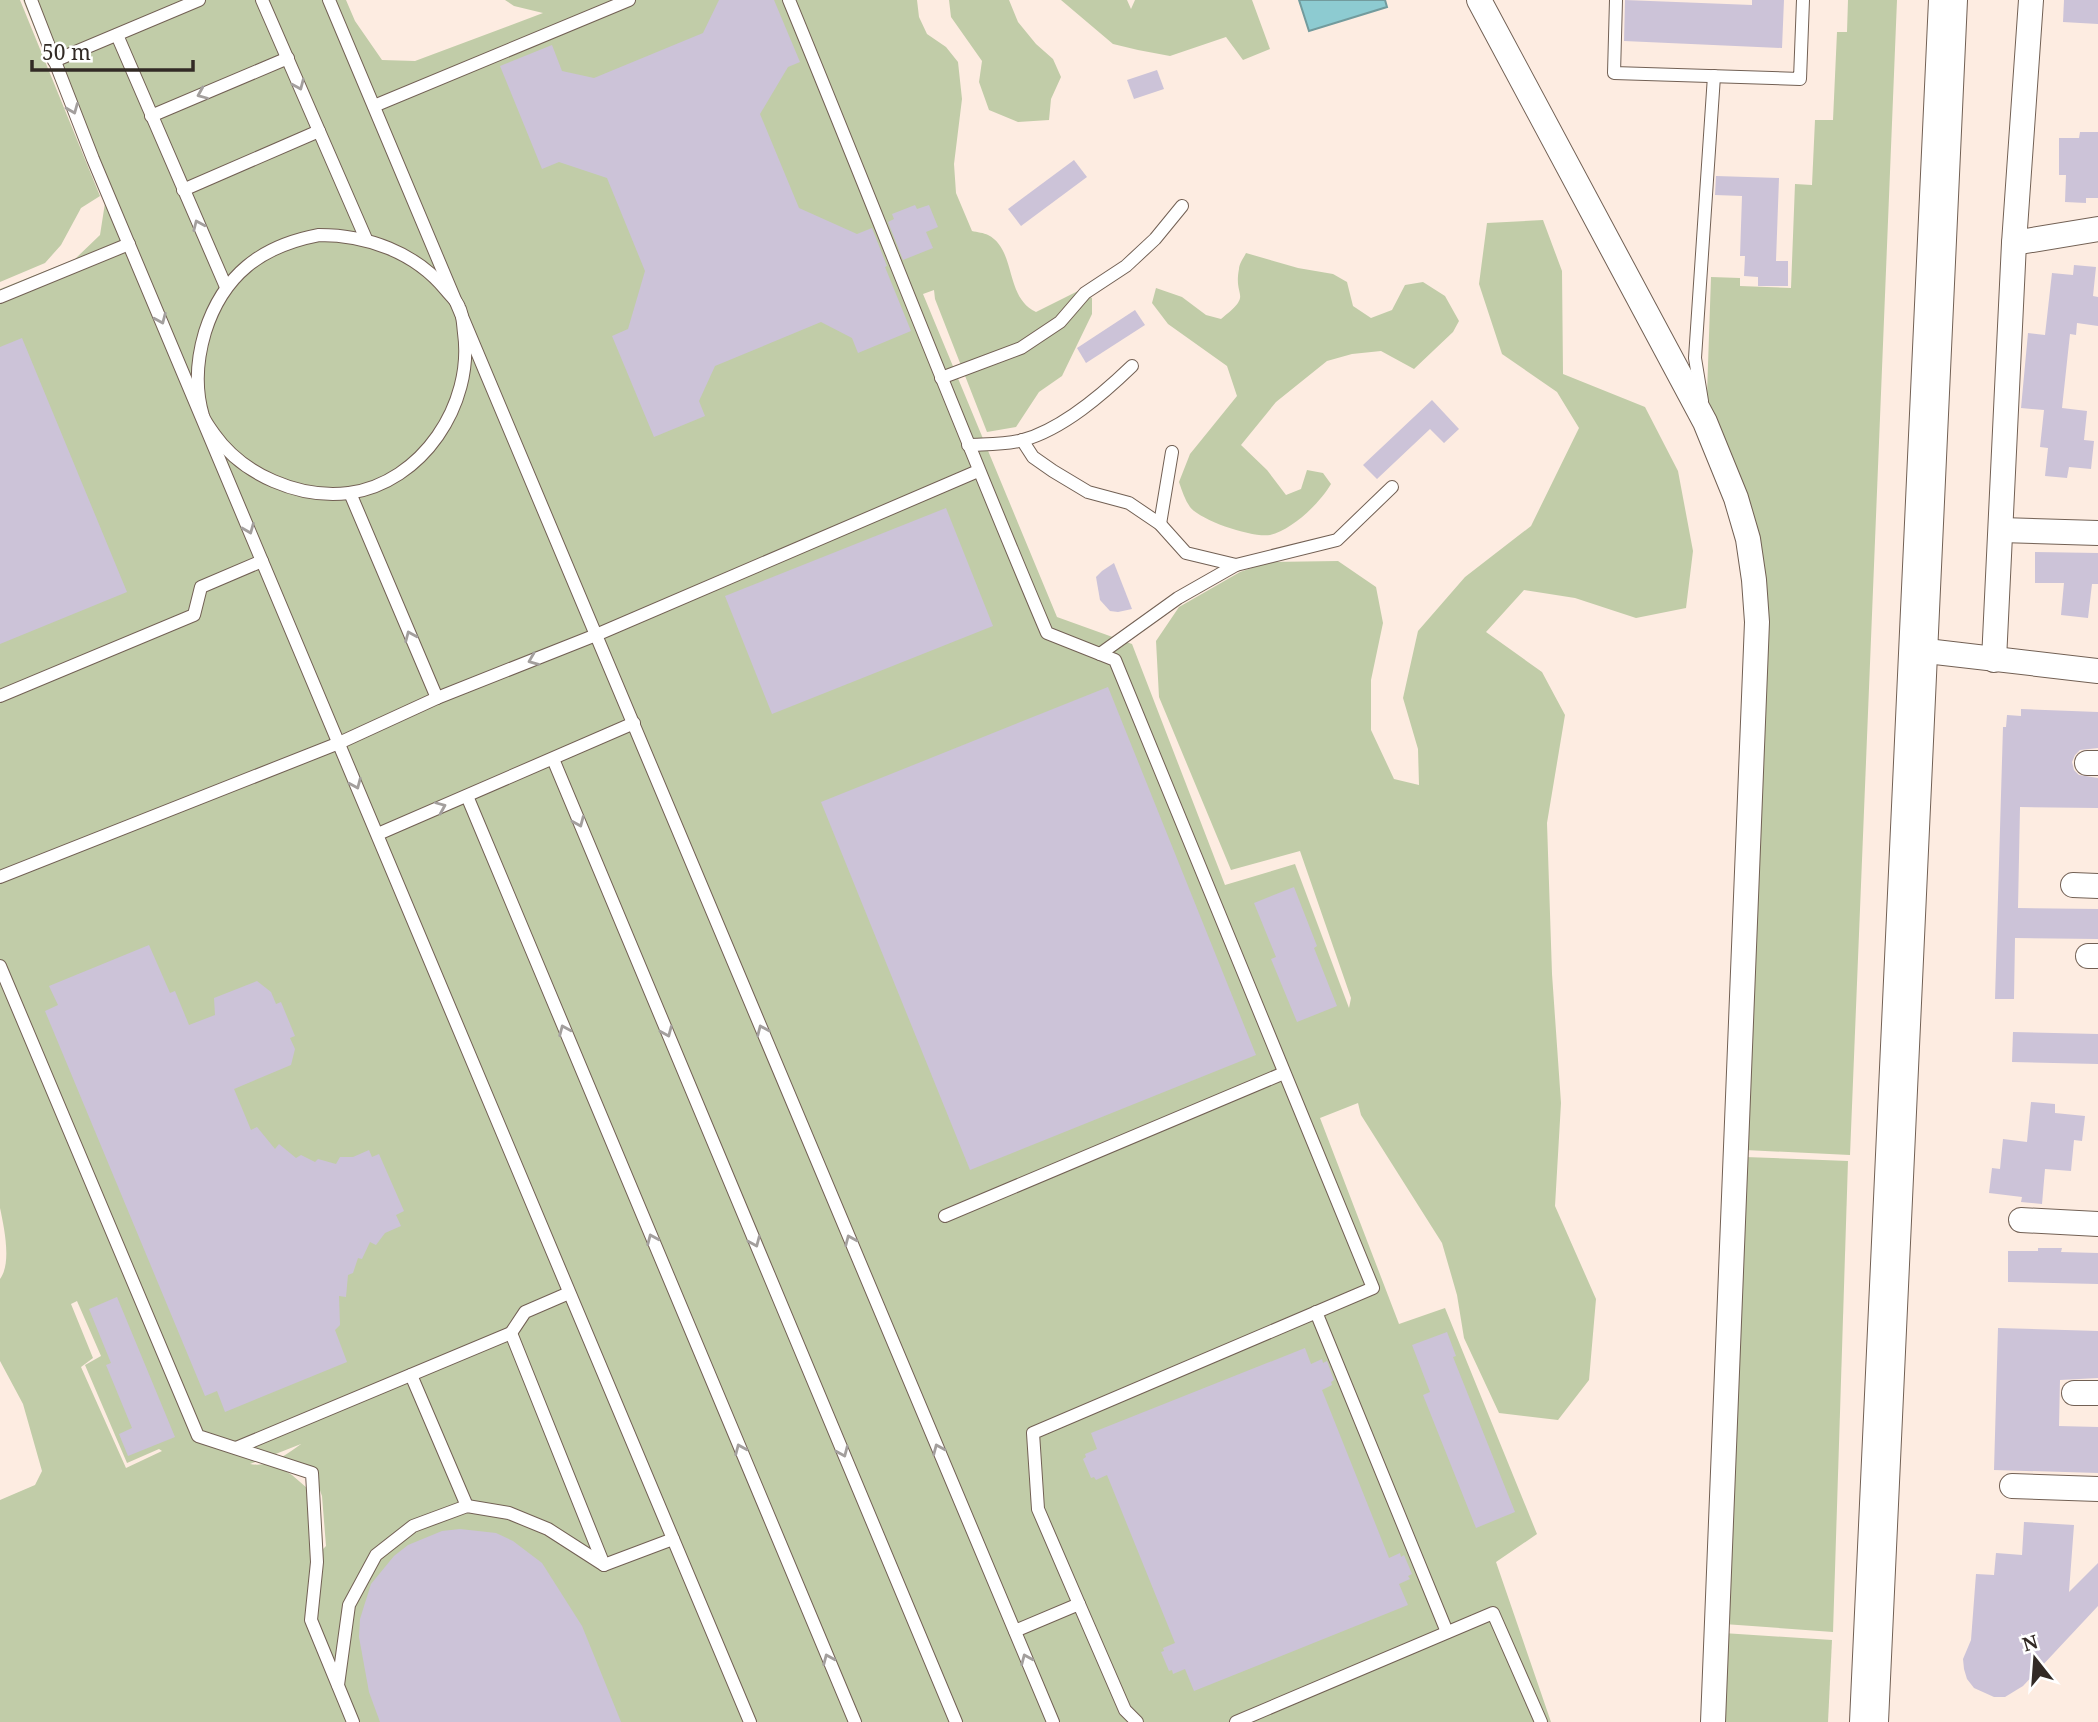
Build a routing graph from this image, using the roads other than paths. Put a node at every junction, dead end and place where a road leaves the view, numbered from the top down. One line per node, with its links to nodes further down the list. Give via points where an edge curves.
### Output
1 (30, 0): 14 (lane)
2 (199, 0): 12 (lane)
3 (262, 0): 13 (lane)
4 (329, 0): 16 (lane)
5 (629, 0): 16 (lane)
6 (789, 0): 29 (lane)
7 (1479, 0): 31 (street)
8 (1616, 0): 15 (lane, via 1614,73)
9 (1803, 0): 15 (lane, via 1800,79)
10 (1948, 0): 44 (main road)
11 (2031, 0): 23 (street)
12 (117, 35): 14 (lane); 17 (lane)
13 (288, 58): 17 (lane, one-way to 17); 18 (lane, one-way to 18)
14 (54, 61): 24 (lane, one-way to 24)
15 (1714, 76): 31 (lane, via 1695,358)
16 (374, 106): 27 (lane)
17 (151, 116): 19 (lane)
18 (319, 131): 19 (lane); 22 (lane)
19 (183, 190): 25 (lane, one-way to 19)
20 (1182, 206): 29 (lane, via 1155,239 1126,266 1085,293 1060,322 1021,348)
21 (2098, 229): 23 (street)
22 (366, 239): 25 (lane, via 340,235 299,239 262,255); 27 (lane, via 414,261)
23 (2014, 243): 39 (street)
24 (129, 244): 26 (lane); 30 (lane, one-way to 30)
25 (226, 287): 30 (lane, via 210,316 199,352)
26 (0, 297)
27 (460, 307): 37 (lane, via 464,374 442,430 400,473); 43 (lane)
28 (1132, 366): 32 (lane, via 1093,401)
29 (941, 378): 33 (lane)
30 (203, 418): 37 (lane, via 231,454 256,471 302,490); 41 (lane, one-way to 41)
31 (1705, 422): 85 (street, via 1748,539 1757,622)
32 (1022, 440): 33 (lane); 38 (lane, via 1033,457 1053,471 1088,492 1129,503)
33 (968, 445): 35 (lane)
34 (1172, 452): 38 (lane)
35 (978, 471): 43 (lane); 45 (lane, via 1047,633)
36 (1392, 487): 42 (lane, via 1337,540)
37 (350, 493): 49 (lane, one-way to 37)
38 (1160, 524): 42 (lane, via 1186,553)
39 (2001, 530): 40 (street); 46 (street)
40 (2098, 533)
41 (262, 561): 48 (lane, via 201,587 194,615); 51 (lane)
42 (1236, 565): 45 (lane, via 1178,598)
43 (596, 635): 49 (lane, one-way to 49); 50 (lane)
44 (1918, 650): 46 (street); 86 (main road)
45 (1100, 654): 59 (lane, via 1115,660)
46 (1994, 660): 47 (street)
47 (2098, 671)
48 (0, 696)
49 (437, 698): 51 (lane)
50 (634, 723): 52 (lane); 74 (lane, one-way to 50)
51 (339, 743): 54 (lane, one-way to 54); 55 (lane)
52 (553, 759): 53 (lane); 80 (lane, one-way to 80)
53 (467, 796): 54 (lane, one-way to 53); 79 (lane, one-way to 53)
54 (378, 834): 63 (lane)
55 (0, 877)
56 (2073, 885): 57 (street)
57 (2098, 886)
58 (0, 966): 67 (lane, via 198,1436)
59 (1284, 1073): 60 (lane); 64 (lane, via 1373,1288)
60 (944, 1216)
61 (2021, 1220): 62 (street)
62 (2098, 1224)
63 (569, 1293): 65 (lane, via 524,1312); 71 (lane)
64 (1316, 1312): 73 (lane, via 1033,1433 1038,1509); 75 (lane)
65 (511, 1333): 66 (lane); 72 (lane)
66 (411, 1375): 67 (lane); 70 (lane)
67 (236, 1448): 76 (lane, via 312,1473 317,1562 311,1620)
68 (2012, 1486): 69 (street)
69 (2098, 1489)
70 (467, 1506): 72 (lane, via 509,1513 548,1530); 76 (lane, via 413,1525 376,1555 349,1605)
71 (673, 1539): 72 (lane); 78 (lane)
72 (604, 1565)
73 (1079, 1604): 74 (lane); 82 (lane, via 1125,1710)
74 (1014, 1631): 81 (lane, one-way to 74)
75 (1447, 1632): 83 (lane); 84 (lane, via 1493,1613)
76 (338, 1685): 77 (lane)
77 (354, 1722)
78 (750, 1722)
79 (855, 1722)
80 (956, 1722)
81 (1053, 1722)
82 (1137, 1722)
83 (1236, 1722)
84 (1541, 1722)
85 (1713, 1722)
86 (1869, 1722)

